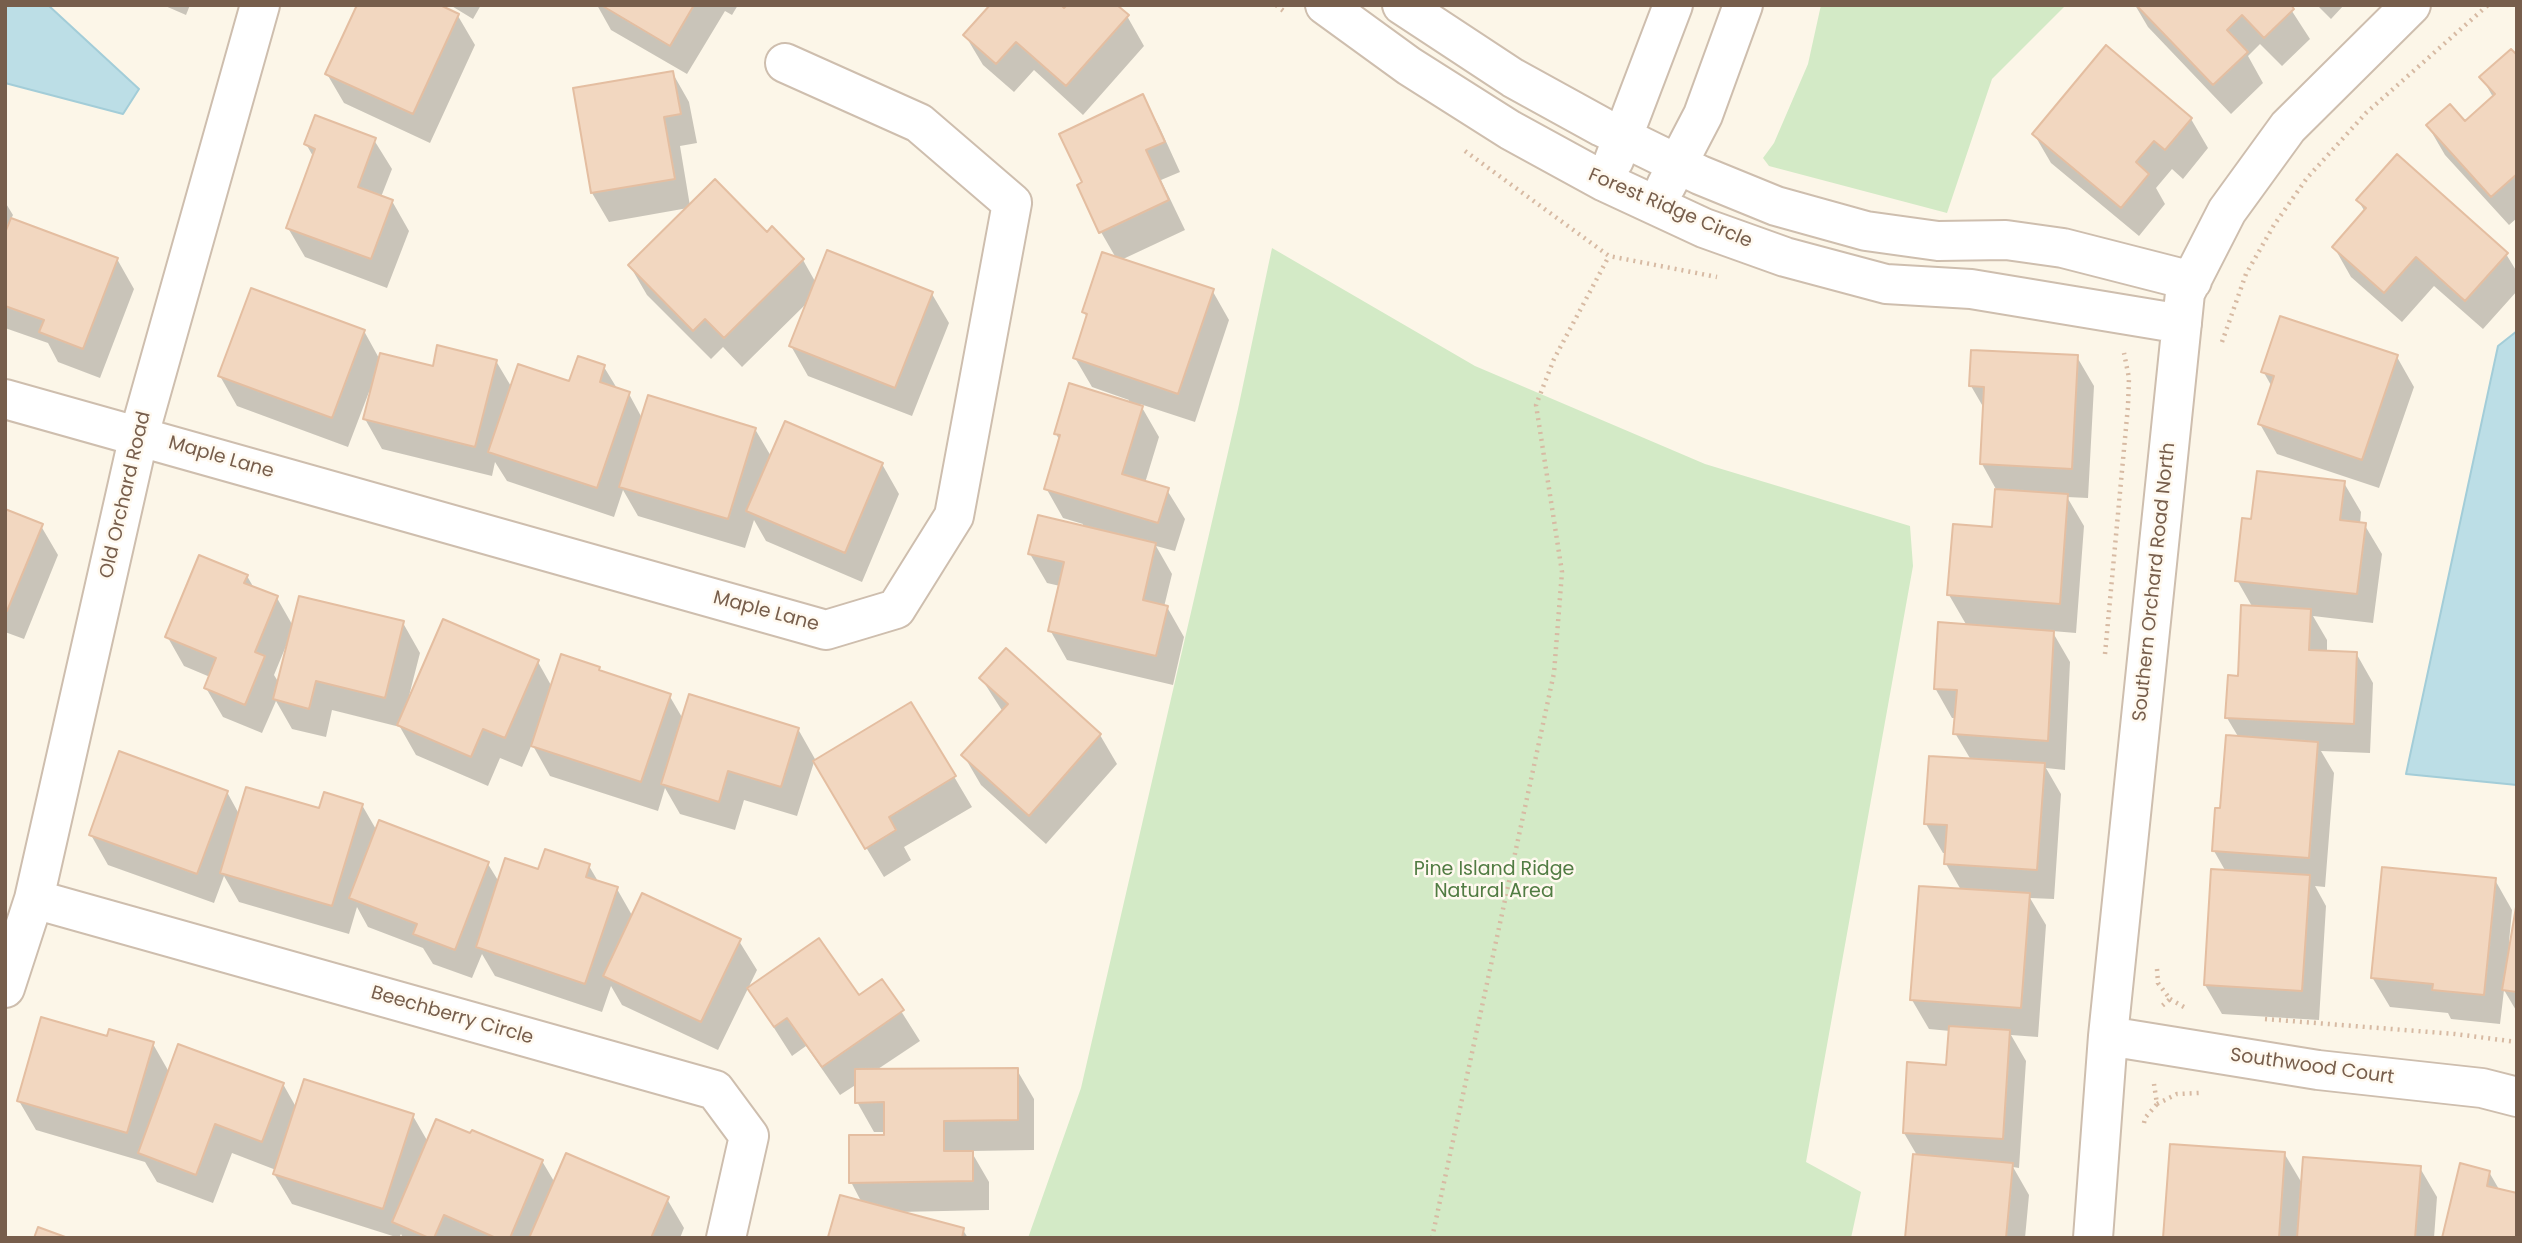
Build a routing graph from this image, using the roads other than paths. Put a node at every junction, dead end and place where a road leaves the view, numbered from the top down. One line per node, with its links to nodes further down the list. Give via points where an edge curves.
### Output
1 (260, 5): 15 (street, Old Orchard Road)
2 (1325, 5): 10 (street, Forest Ridge Circle, via 1432,81)
3 (1402, 5): 8 (street, via 1513,78)
4 (1673, 5): 8 (street)
5 (1743, 5): 9 (street, via 1703,115)
6 (2411, 5): 12 (street, Southern Orchard Road North, via 2288,127 2227,211)
7 (785, 63): 15 (street, Maple Lane, via 919,123 1012,203 954,516 896,609 826,630)
8 (1623, 138): 9 (street); 10 (street)
9 (1678, 164): 11 (street); 12 (street, via 1776,206 1867,232 2063,248)
10 (1605, 182): 11 (street, Forest Ridge Circle)
11 (1656, 207): 13 (street, Forest Ridge Circle, via 1785,257 1886,284 1971,289)
12 (2192, 281): 13 (street, Southern Orchard Road North, via 2185,293)
13 (2182, 324): 18 (street, Southern Orchard Road North)
14 (5, 399): 15 (street, Maple Lane)
15 (139, 435): 16 (street, Old Orchard Road)
16 (34, 899): 17 (street, Old Orchard Road); 20 (street, Beechberry Circle, via 715,1090 749,1136)
17 (5, 988)
18 (2108, 1036): 19 (street, Southwood Court, via 2318,1070 2482,1088); 21 (street, Southern Orchard Road North)
19 (2517, 1097)
20 (726, 1238)
21 (2093, 1238)

